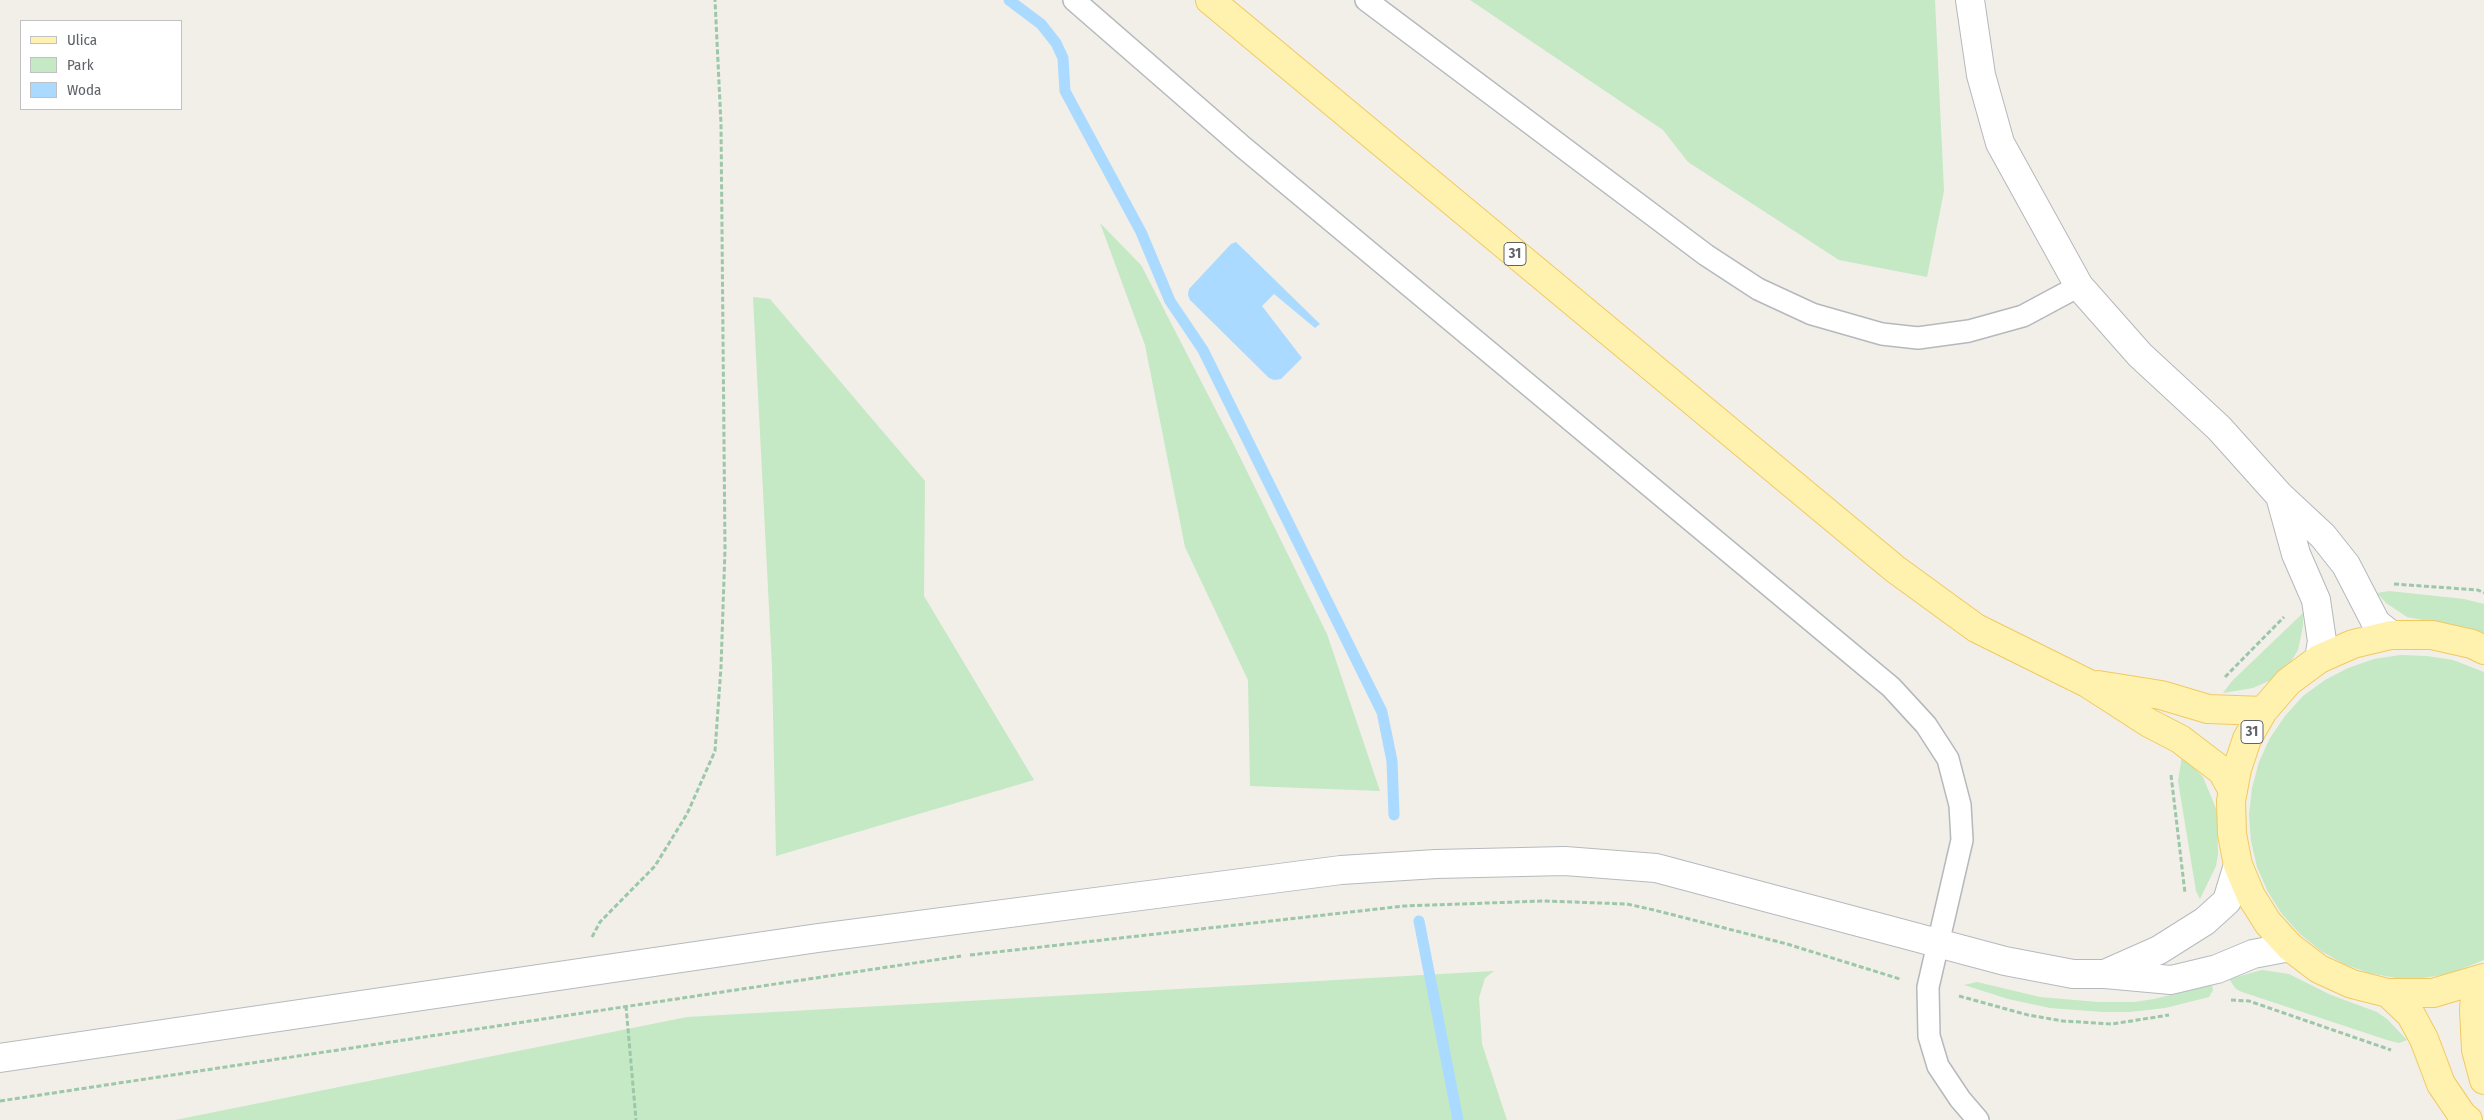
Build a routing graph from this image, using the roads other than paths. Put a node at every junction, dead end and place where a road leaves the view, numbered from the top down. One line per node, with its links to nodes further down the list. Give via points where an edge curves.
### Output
1 (1074, 0): 14 (lane, via 1243,147 1891,687 1926,725 1948,759 1960,805 1962,840)
2 (1210, 0): 10 (main road, 31, via 1895,569 1976,628)
3 (1366, 0): 5 (lane, via 1706,255 1758,289 1812,314 1882,334 1918,338 1969,332 2023,316)
4 (1970, 0): 5 (main road, via 1981,75 2000,143)
5 (2079, 286): 6 (main road, via 2140,355 2219,428)
6 (2280, 496): 7 (main road, via 2329,543 2346,565 2376,623); 9 (main road, via 2296,554 2316,600 2322,641)
7 (2391, 635): 8 (main road, 31, via 2432,635); 9 (main road, 31, via 2353,644)
8 (2484, 650)
9 (2319, 659): 11 (main road, 31, via 2288,682)
10 (2087, 683): 11 (main road, 31, via 2160,695 2208,709); 12 (main road, 31, via 2206,757 2222,771)
11 (2263, 711): 12 (main road, 31, via 2247,739)
12 (2233, 790): 13 (main road, 31, via 2232,834)
13 (2238, 865): 15 (main road, 31, via 2250,896); 16 (main road, via 2227,901 2205,921 2159,950)
14 (1938, 943): 16 (main road, via 2063,972); 19 (main road, via 1656,868 1566,861 1436,864 1341,870 818,938); 21 (lane, via 1928,986 1929,1036 1938,1066)
15 (2290, 947): 16 (main road, via 2254,954 2217,969 2171,980); 18 (main road, 31, via 2319,969 2352,984)
16 (2105, 974)
17 (2480, 980): 18 (main road, 31, via 2433,993); 20 (main road, 31, via 2474,1010 2476,1050)
18 (2388, 992): 22 (main road, via 2411,1015 2441,1084)
19 (0, 1058)
20 (2484, 1080)
21 (1978, 1120)
22 (2468, 1120)

